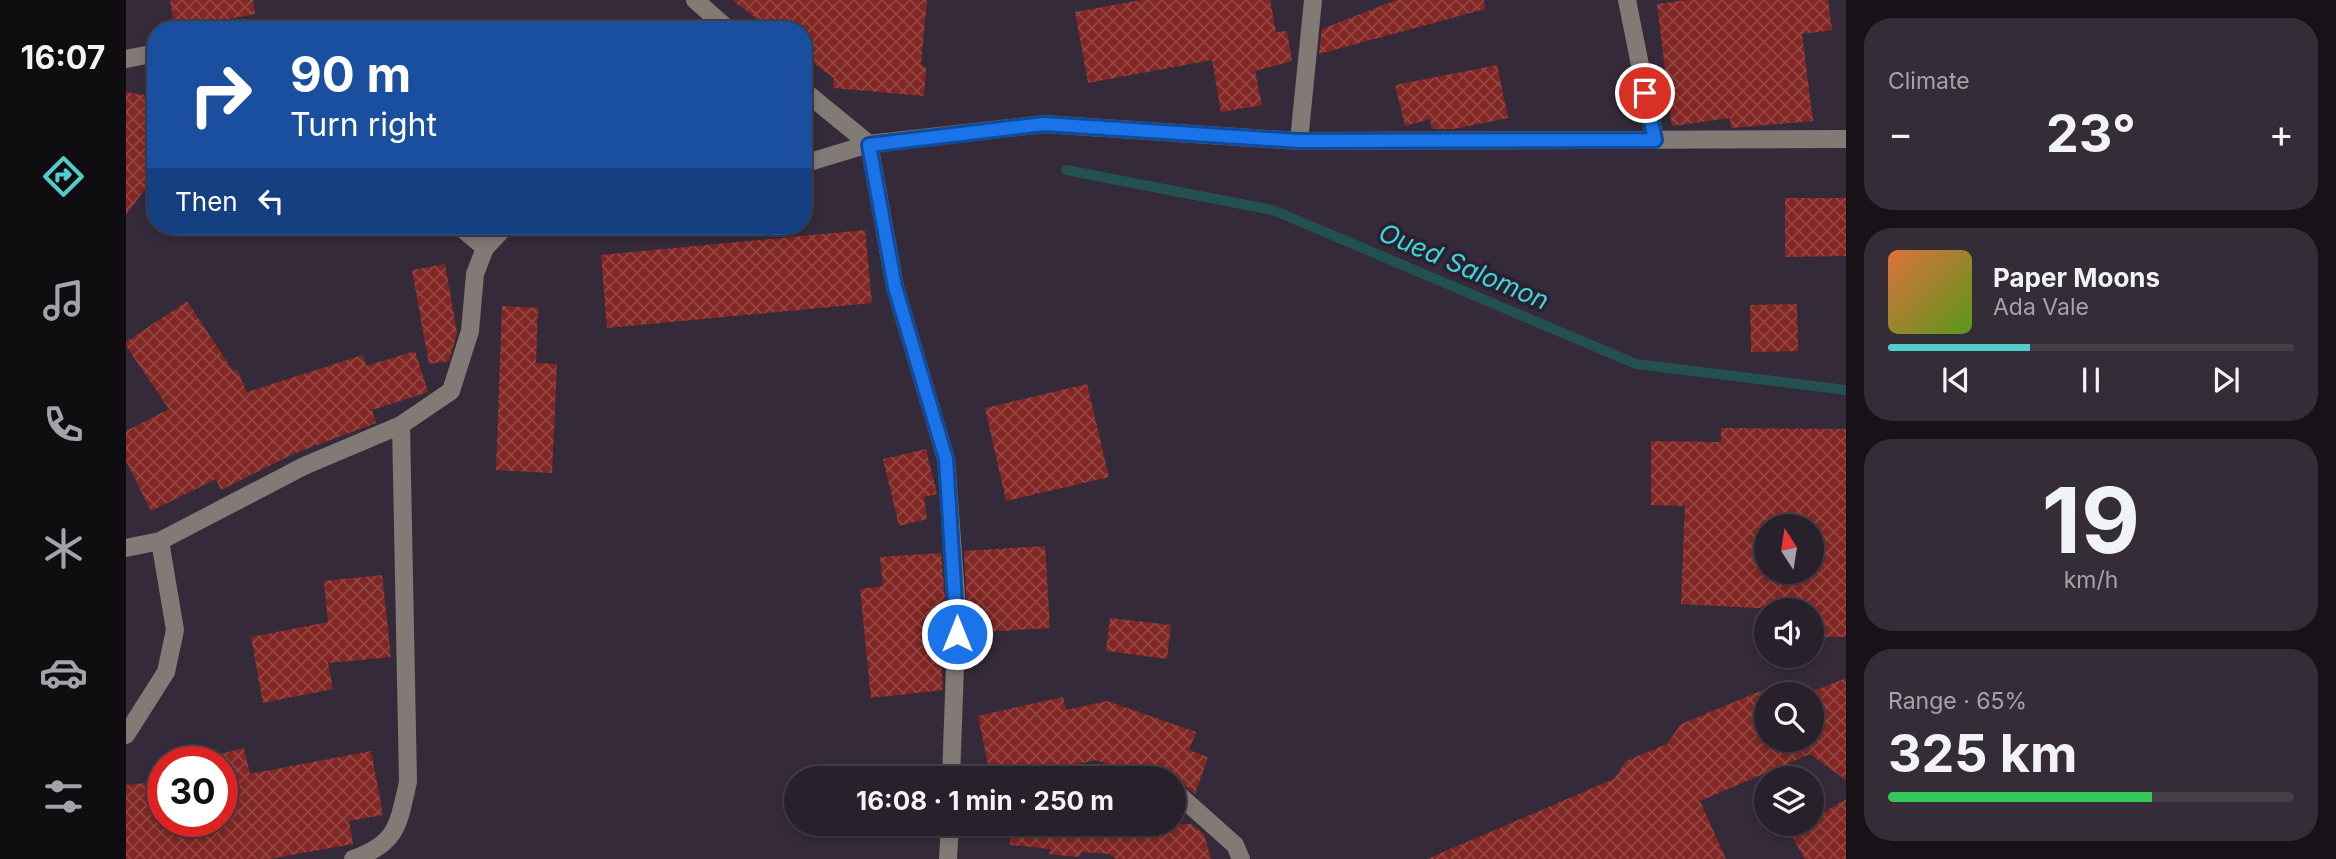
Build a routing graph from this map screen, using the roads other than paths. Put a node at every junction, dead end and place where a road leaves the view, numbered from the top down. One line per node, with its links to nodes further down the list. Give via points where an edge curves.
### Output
1 (1313, 0): 10 (street)
2 (1627, 0): 9 (street)
3 (698, 1): 4 (street)
4 (720, 21)
5 (147, 55): 6 (street)
6 (126, 58)
7 (812, 98): 11 (street)
8 (1846, 139): 9 (street)
9 (1655, 140): 10 (street)
10 (1299, 141): 11 (street, via 1044,124)
11 (869, 145): 12 (street); 20 (street, via 895,287 946,459 957,610)
12 (812, 161)
13 (470, 235): 15 (street)
14 (497, 235): 15 (street)
15 (485, 248): 16 (street, via 475,274 470,331 451,391)
16 (401, 425): 17 (street, via 304,466); 23 (street, via 408,782 397,830 377,850)
17 (160, 541): 18 (street); 19 (street, via 175,629 166,672)
18 (126, 548)
19 (126, 735)
20 (951, 766)
21 (1186, 801): 25 (street, via 1235,845)
22 (949, 836): 24 (street)
23 (353, 859)
24 (948, 859)
25 (1241, 859)

